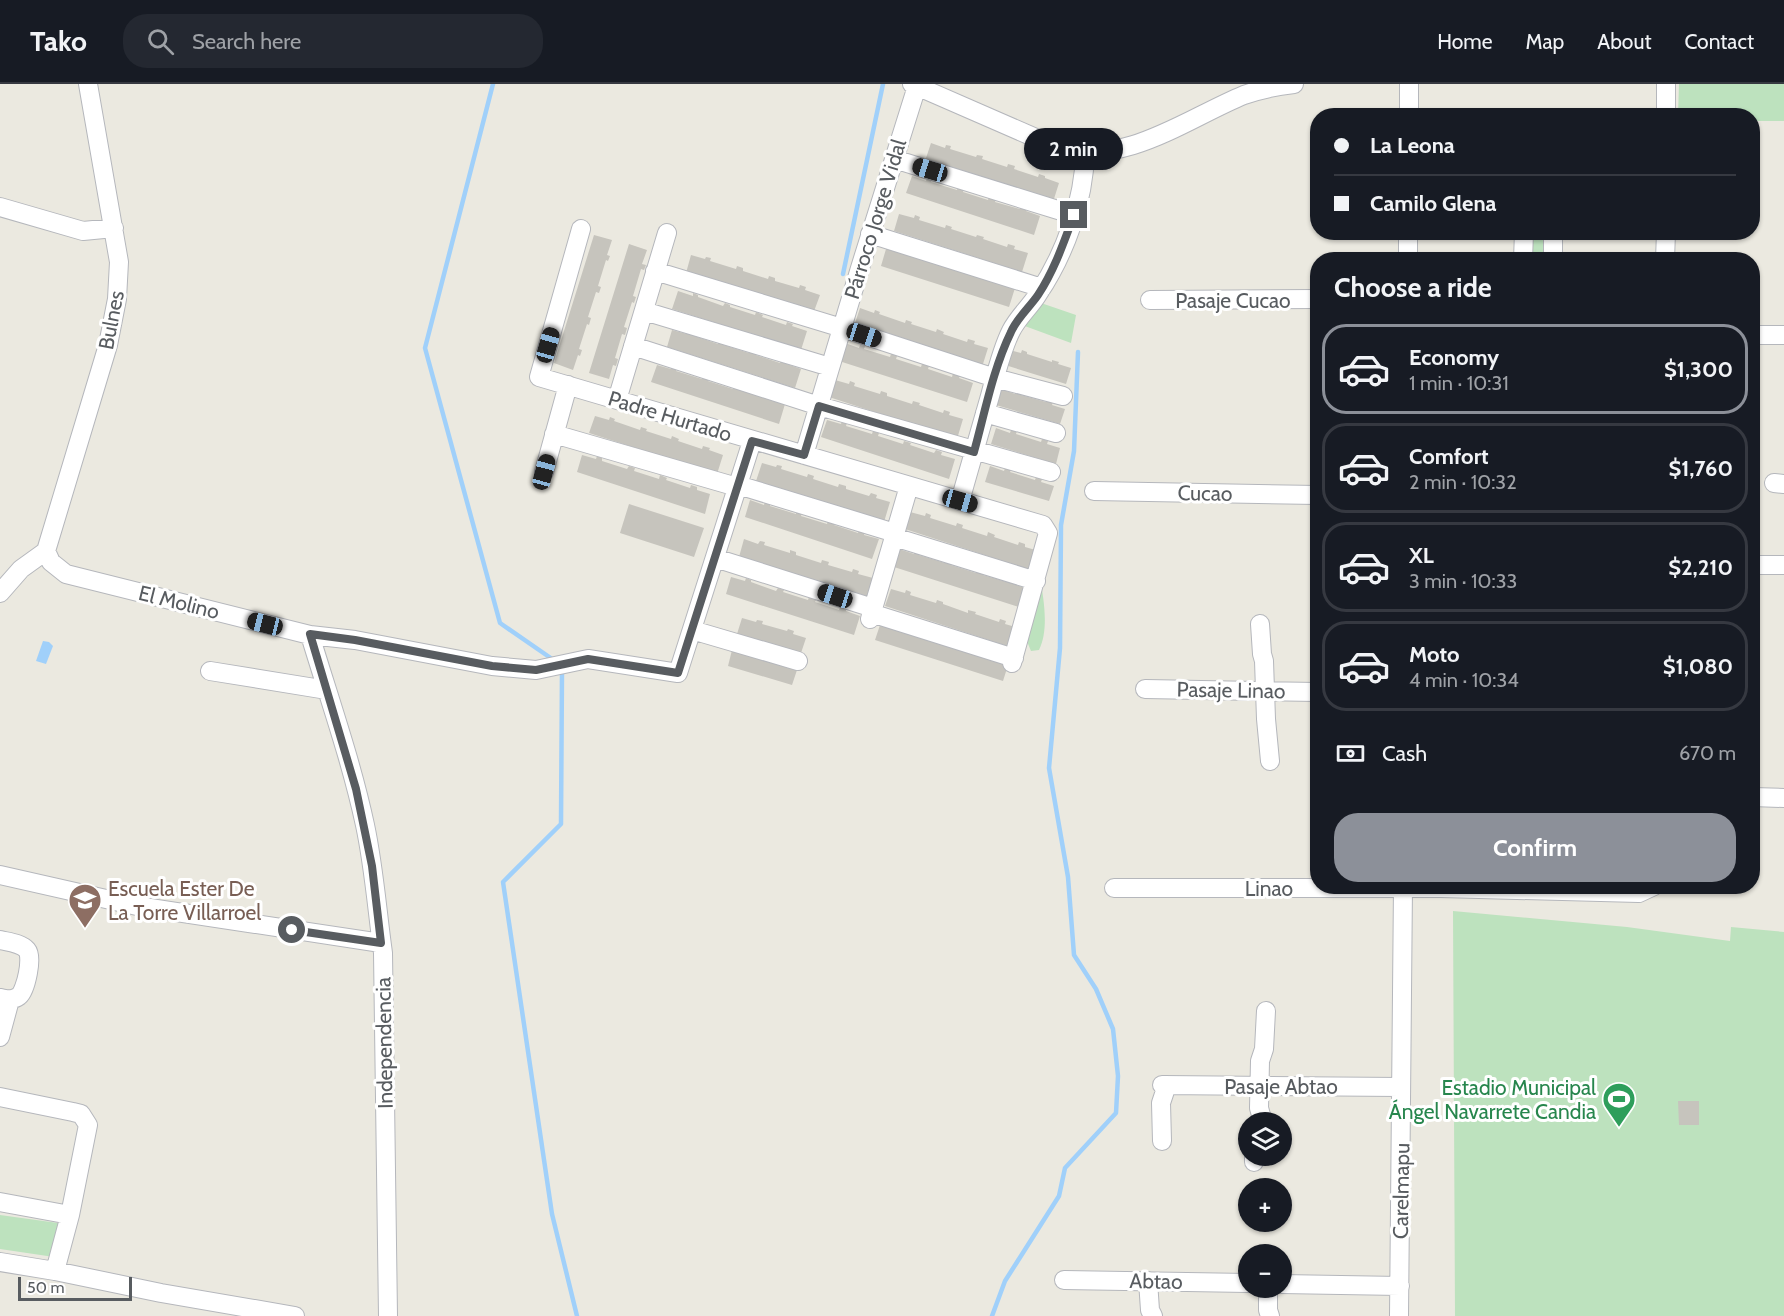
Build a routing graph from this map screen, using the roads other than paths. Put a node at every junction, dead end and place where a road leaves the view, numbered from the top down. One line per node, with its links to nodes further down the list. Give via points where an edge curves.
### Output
1 (88, 84): 12 (street, Bulnes)
2 (1294, 84): 8 (street, via 1249,94 1132,146)
3 (1409, 84): 6 (street)
4 (1666, 84): 7 (street)
5 (914, 85): 8 (street, via 1061,149); 9 (street, Párroco Jorge Vidal)
6 (1409, 108)
7 (1666, 108)
8 (1085, 153): 11 (street, via 1085,173)
9 (894, 159): 11 (street); 15 (street, Párroco Jorge Vidal)
10 (0, 207): 12 (street, via 83,231)
11 (1074, 215): 17 (street, via 1058,258)
12 (114, 228): 45 (street, Bulnes, via 119,262 108,345)
13 (581, 228): 27 (street, Padre Hurtado, via 539,377)
14 (667, 233): 16 (street)
15 (870, 234): 17 (street); 21 (street, Párroco Jorge Vidal)
16 (656, 271): 20 (street); 21 (street)
17 (1041, 288): 26 (street, via 1011,331)
18 (1310, 299): 19 (street, Pasaje Cucao)
19 (1150, 300)
20 (644, 311): 24 (street); 25 (street)
21 (842, 328): 25 (street, Párroco Jorge Vidal); 26 (street)
22 (1760, 335): 23 (street)
23 (1784, 335)
24 (633, 346): 29 (street); 30 (street)
25 (830, 368): 30 (street, Párroco Jorge Vidal)
26 (995, 378): 28 (street); 31 (street)
27 (568, 385): 29 (street, Padre Hurtado); 33 (street)
28 (1062, 396)
29 (617, 400): 34 (street, Padre Hurtado)
30 (819, 406): 35 (street); 36 (street, Párroco Jorge Vidal)
31 (985, 413): 32 (street); 35 (street)
32 (1056, 433)
33 (554, 434): 37 (street); 39 (street)
34 (752, 441): 36 (street, Padre Hurtado); 39 (street)
35 (974, 452): 38 (street); 43 (street)
36 (804, 455): 40 (street, Padre Hurtado)
37 (544, 472)
38 (1051, 472)
39 (738, 486): 44 (street); 46 (street)
40 (909, 486): 43 (street, Padre Hurtado); 44 (street)
41 (1094, 491): 42 (street, Cucao)
42 (1310, 495)
43 (960, 501): 49 (street, Padre Hurtado, via 1043,525 1048,533)
44 (894, 535): 49 (street); 51 (street)
45 (46, 551): 50 (street, via 21,569); 54 (street, El Molino, via 51,562 66,574)
46 (715, 558): 51 (street); 53 (street)
47 (1760, 565): 48 (street)
48 (1784, 565)
49 (1036, 580): 51 (street, via 1013,660)
50 (0, 593)
51 (871, 614)
52 (1265, 625): 59 (street, via 1262,654)
53 (692, 630): 54 (street, El Molino, via 678,673 588,659 536,670 492,666); 55 (street)
54 (310, 634): 58 (street, Independencia)
55 (798, 661)
56 (210, 671): 58 (street)
57 (1145, 689): 59 (street, Pasaje Linao)
58 (327, 690): 69 (street, Independencia, via 365,827)
59 (1266, 691): 60 (street, Pasaje Linao); 61 (street)
60 (1310, 692)
61 (1264, 762)
62 (1760, 797): 63 (street)
63 (1784, 798)
64 (0, 875): 69 (street, via 137,906)
65 (1310, 887): 66 (street, Linao)
66 (1114, 888)
67 (1403, 894): 74 (street, Carelmapu)
68 (0, 940): 70 (street, via 23,947 30,955 24,990 16,998)
69 (381, 943): 91 (street, Independencia)
70 (5, 999): 72 (street)
71 (1260, 1010): 73 (street, via 1264,1049)
72 (0, 1037)
73 (1260, 1086): 74 (street, Pasaje Abtao); 76 (street); 77 (street, Pasaje Abtao, via 1164,1085)
74 (1401, 1087): 86 (street, Carelmapu)
75 (0, 1097): 79 (street, via 81,1114 88,1125)
76 (1259, 1112)
77 (1162, 1141)
78 (0, 1202): 79 (street)
79 (70, 1215): 81 (street)
80 (0, 1262): 81 (street)
81 (55, 1271): 90 (street)
82 (1064, 1280): 83 (street, Abtao)
83 (1148, 1281): 84 (street, Abtao); 88 (street)
84 (1238, 1283)
85 (1292, 1284): 86 (street)
86 (1400, 1286): 92 (street, Carelmapu)
87 (1268, 1298): 89 (street)
88 (1150, 1314)
89 (1268, 1314)
90 (296, 1316)
91 (388, 1316)
92 (1400, 1316)

